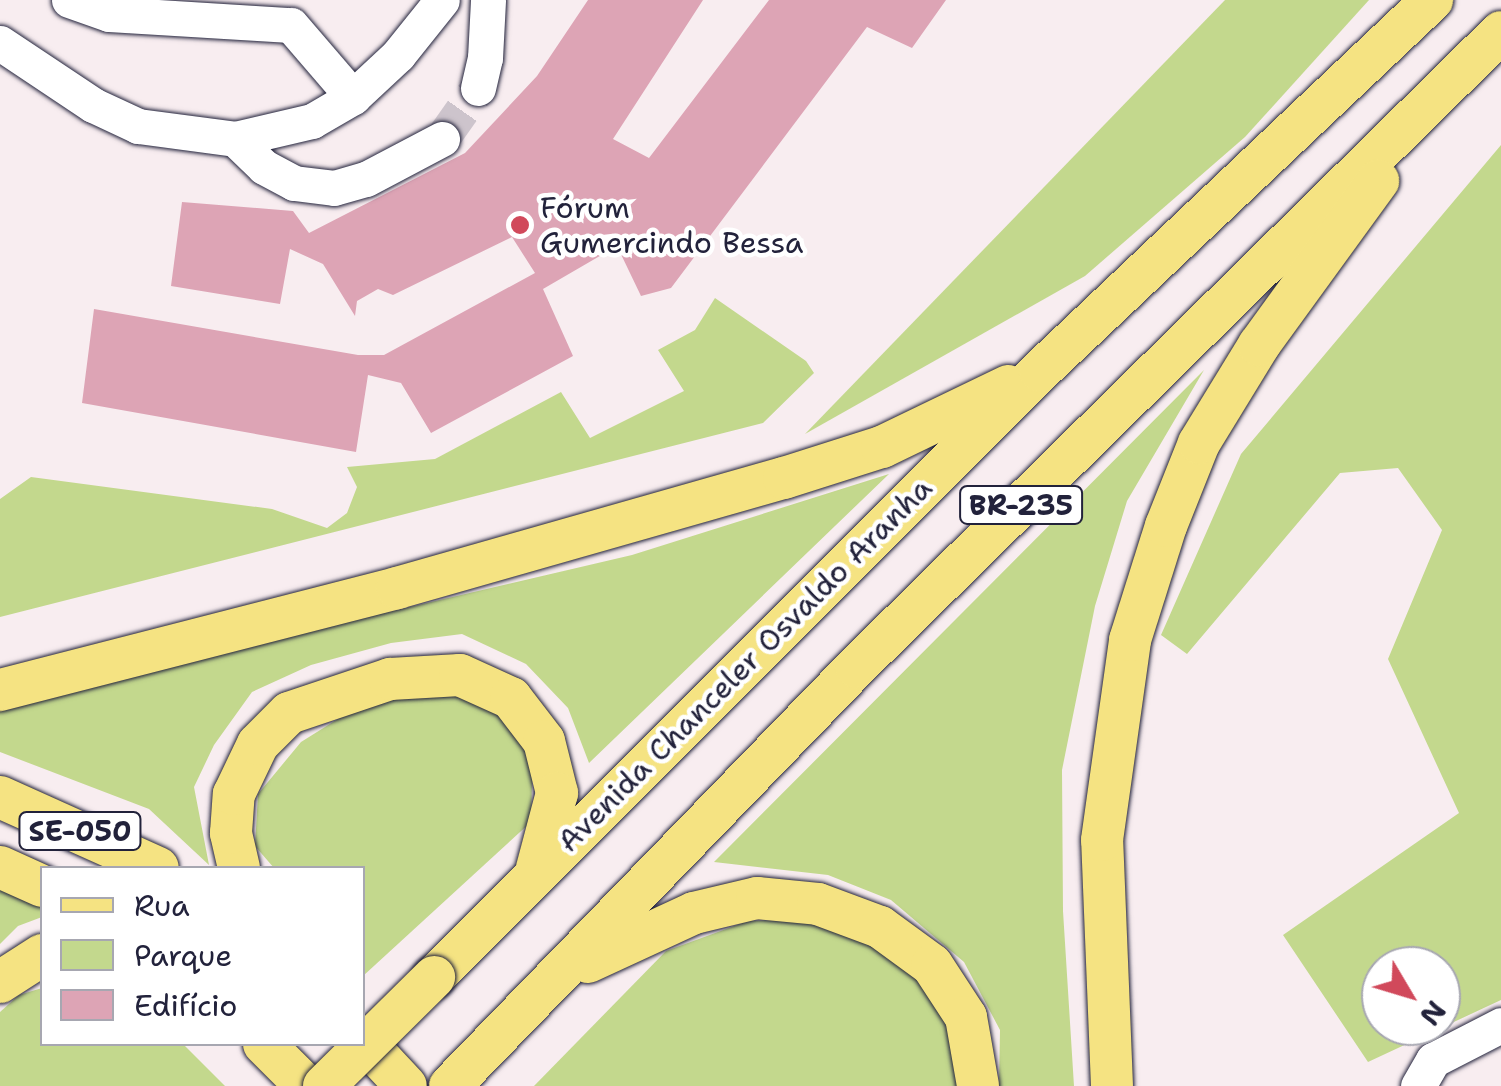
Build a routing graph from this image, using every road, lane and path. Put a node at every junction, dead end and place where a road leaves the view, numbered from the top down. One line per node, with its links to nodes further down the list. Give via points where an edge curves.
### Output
1 (69, 0): 9 (street, via 110,14 292,25)
2 (442, 0): 9 (street)
3 (488, 0): 7 (street)
4 (1432, 0): 12 (main road, Avenida Chanceler Osvaldo Aranha / BR-235)
5 (1501, 32): 8 (main road, BR-235)
6 (0, 43): 10 (street, via 93,105 138,126)
7 (478, 88)
8 (1440, 93): 22 (main road, BR-235, via 856,666); 34 (main road, via 1259,344 1199,443 1166,526 1130,640 1102,840)
9 (353, 97): 10 (street, via 312,121)
10 (235, 139): 11 (street, via 264,167 294,183 334,188)
11 (442, 139)
12 (1040, 370): 13 (main road, via 882,447 397,588); 18 (main road, Avenida Chanceler Osvaldo Aranha / BR-235)
13 (0, 690)
14 (0, 797): 15 (main road, SE-050)
15 (154, 866)
16 (239, 866): 18 (main road, via 231,833 234,794 258,744 289,713 390,678 460,676 512,698 544,742 557,792)
17 (0, 867): 19 (main road, SE-050)
18 (534, 876): 25 (main road, Avenida Chanceler Osvaldo Aranha / BR-235, bridge)
19 (40, 885)
20 (40, 955): 21 (main road)
21 (0, 982)
22 (548, 986): 32 (main road, BR-235); 33 (main road, via 694,912 757,898 818,904 880,926 932,965 966,1017)
23 (1501, 1025): 28 (street, via 1452,1047)
24 (365, 1042): 31 (main road)
25 (365, 1045)
26 (266, 1046): 29 (main road)
27 (364, 1046): 30 (main road, Avenida Chanceler Osvaldo Aranha / BR-235, bridge)
28 (1418, 1083)
29 (306, 1086)
30 (324, 1086)
31 (406, 1086)
32 (450, 1086)
33 (978, 1086)
34 (1112, 1086)

